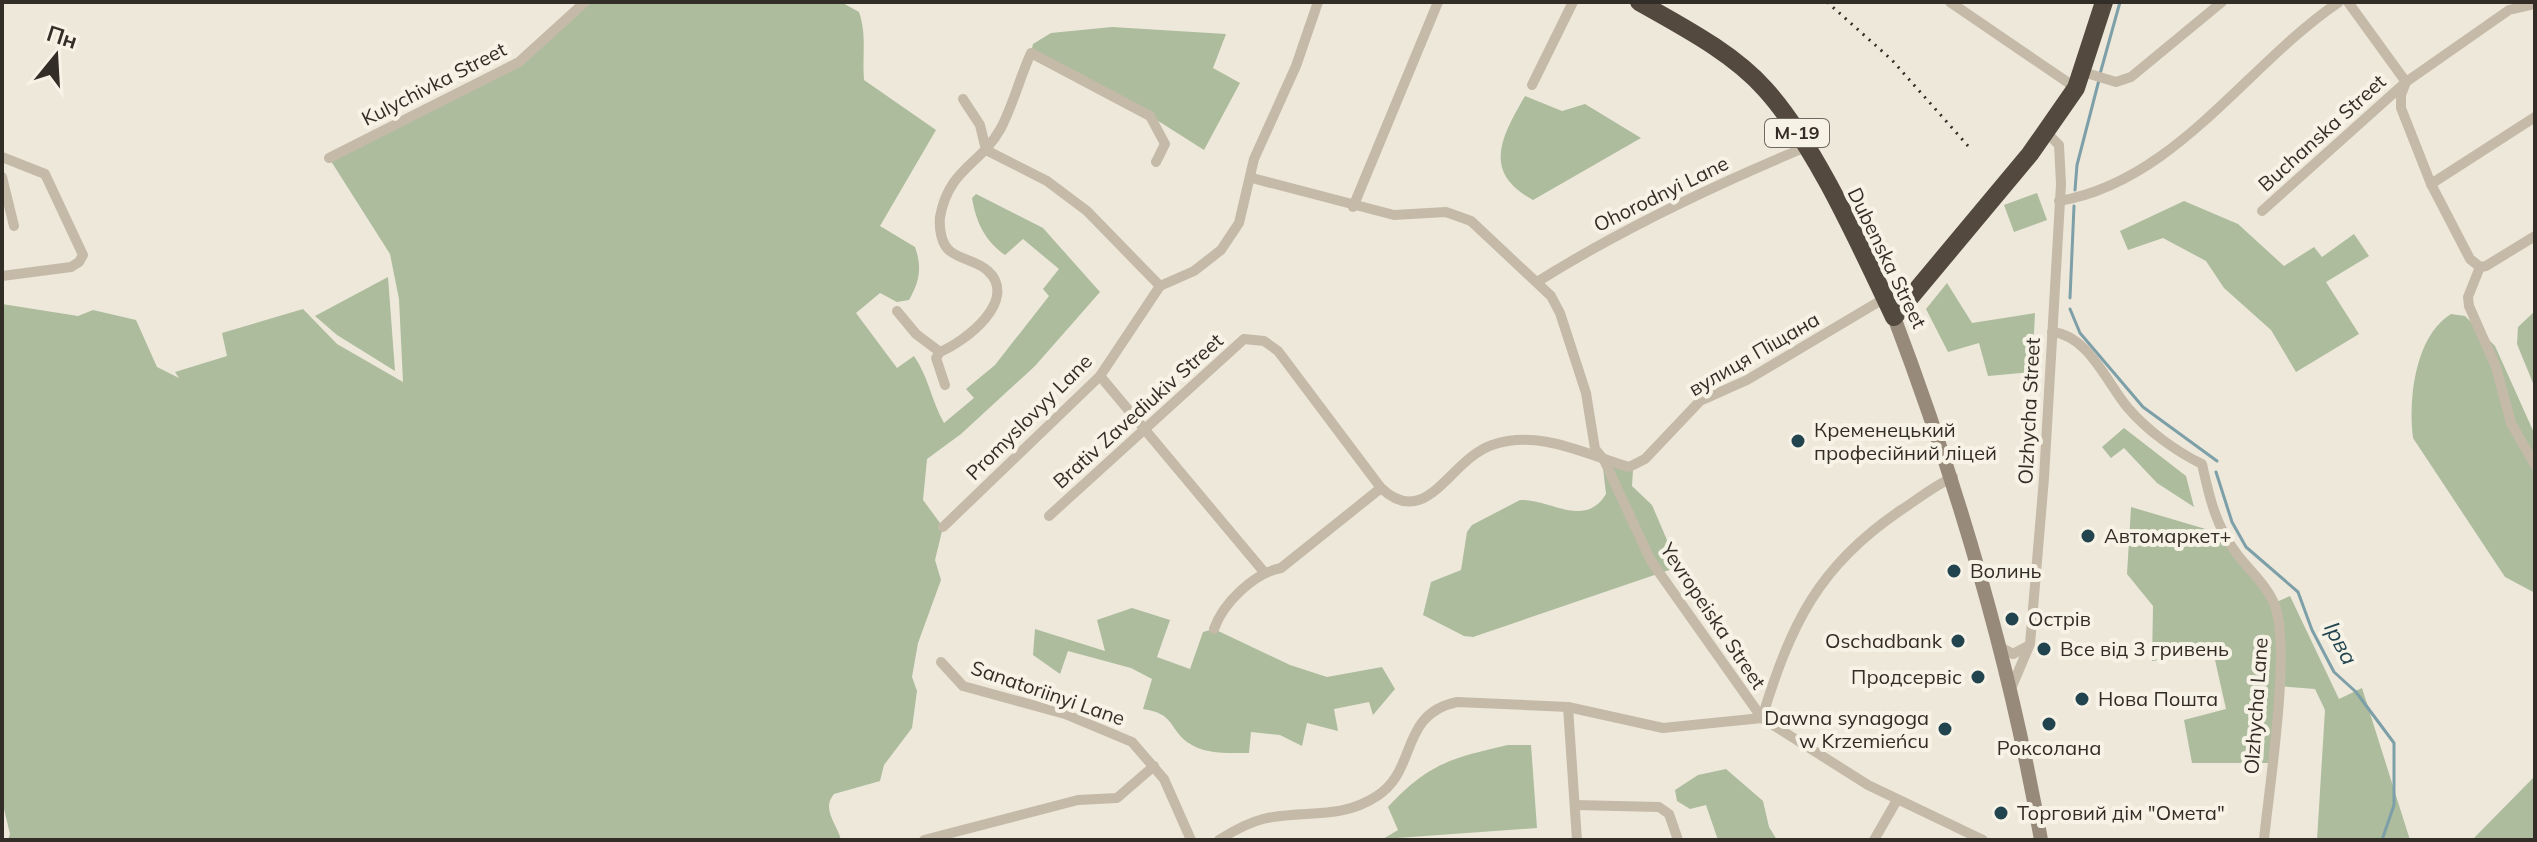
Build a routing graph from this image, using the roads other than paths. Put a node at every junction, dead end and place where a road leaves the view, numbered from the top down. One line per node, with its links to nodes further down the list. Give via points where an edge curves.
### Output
1 (585, 2): 21 (street, Kulychivka Street, via 519,62)
2 (1318, 2): 24 (street, via 1254,159)
3 (1438, 2): 27 (street)
4 (1573, 2): 14 (street)
5 (1639, 2): 18 (highway, Dubenska Street / М-19, via 1763,87)
6 (1950, 2): 12 (street)
7 (2104, 2): 12 (highway)
8 (2222, 2): 12 (street, via 2131,77 2116,82)
9 (2339, 2): 26 (street, via 2166,150 2121,180)
10 (2348, 2): 13 (street, Buchanska Street)
11 (2535, 4): 13 (street, Buchanska Street, via 2509,10)
12 (2080, 80): 17 (highway)
13 (2406, 82): 25 (street, Buchanska Street, via 2401,108); 28 (street, Buchanska Street)
14 (1532, 85)
15 (963, 99): 19 (street, via 980,125)
16 (2535, 117): 25 (street)
17 (2046, 132): 26 (street, Olzhycha Street, via 2059,145); 37 (highway)
18 (1806, 147): 33 (street, Ohorodnyi Lane, via 1691,196 1602,241); 35 (highway, Dubenska Street / М-19)
19 (986, 150): 22 (street, via 1031,53 1150,116 1165,144); 34 (street, via 1047,181 1087,211); 39 (street, via 952,180 940,219 941,238 949,251 986,268 999,289 977,327)
20 (2, 157): 32 (street, via 45,174 83,255 71,267)
21 (329, 158)
22 (1156, 162)
23 (2, 177): 29 (street)
24 (1252, 178): 27 (street, Yevropeiska Street); 34 (street, via 1239,223 1221,250 1194,271)
25 (2431, 184): 31 (street, Buchanska Street, via 2464,251)
26 (2059, 201): 38 (street, Olzhycha Street)
27 (1353, 207): 33 (street, Yevropeiska Street, via 1394,215 1446,212 1471,221)
28 (2262, 211)
29 (14, 226)
30 (2535, 236): 31 (street, via 2498,262)
31 (2480, 267): 44 (street, via 2469,306 2496,367 2511,423)
32 (2, 276)
33 (1537, 282): 43 (street, Yevropeiska Street, via 1560,313 1586,393 1595,449)
34 (1160, 286): 40 (street, Promyslovyy Lane)
35 (1885, 298): 37 (highway, Dubenska Street / М-19); 43 (street, вулиця Піщана, via 1747,380 1700,401 1645,459 1629,467)
36 (897, 311): 39 (street)
37 (1894, 317): 45 (main road, Dubenska Street)
38 (2052, 332): 52 (street, Olzhycha Street); 68 (street, Olzhycha Lane, via 2064,333 2085,351 2142,422 2202,464 2211,510 2274,604 2282,645)
39 (940, 352): 41 (street, via 936,358)
40 (1100, 376): 42 (street); 48 (street, Promyslovyy Lane)
41 (945, 385)
42 (1145, 429): 46 (street, Brativ Zavediukiv Street, via 1244,339 1255,337 1278,351); 47 (street, Brativ Zavediukiv Street); 49 (street)
43 (1604, 460): 46 (street, вулиця Піщана, via 1567,444 1529,440 1491,445 1413,504); 56 (street, Yevropeiska Street, via 1651,561)
44 (2535, 465)
45 (1953, 477): 51 (main road, Dubenska Street); 56 (street, via 1881,524 1832,566 1802,614)
46 (1381, 488): 49 (street, via 1281,568)
47 (1049, 516)
48 (943, 527)
49 (1264, 572): 50 (street, via 1220,614)
50 (1214, 629)
51 (1996, 643): 52 (street, via 2013,654); 54 (main road, Dubenska Street)
52 (2030, 644): 54 (street, Olzhycha Street)
53 (941, 662): 57 (street, Sanatoriinyi Lane, via 963,686 1114,733 1132,742)
54 (2010, 693): 67 (main road, Dubenska Street)
55 (1568, 707): 56 (street, via 1663,728); 59 (street); 62 (street, via 1443,705 1420,724 1399,770 1379,796 1332,815 1265,818)
56 (1762, 718): 58 (street, Yevropeiska Street)
57 (1154, 766): 60 (street, via 1117,798 1078,800); 61 (street, Sanatoriinyi Lane)
58 (1897, 800): 65 (street); 66 (street, Yevropeiska Street)
59 (1575, 805): 63 (street); 64 (street, via 1659,807 1669,814)
60 (924, 840)
61 (1191, 840)
62 (1219, 840)
63 (1577, 840)
64 (1678, 840)
65 (1874, 840)
66 (1983, 840)
67 (2040, 840)
68 (2264, 840)

